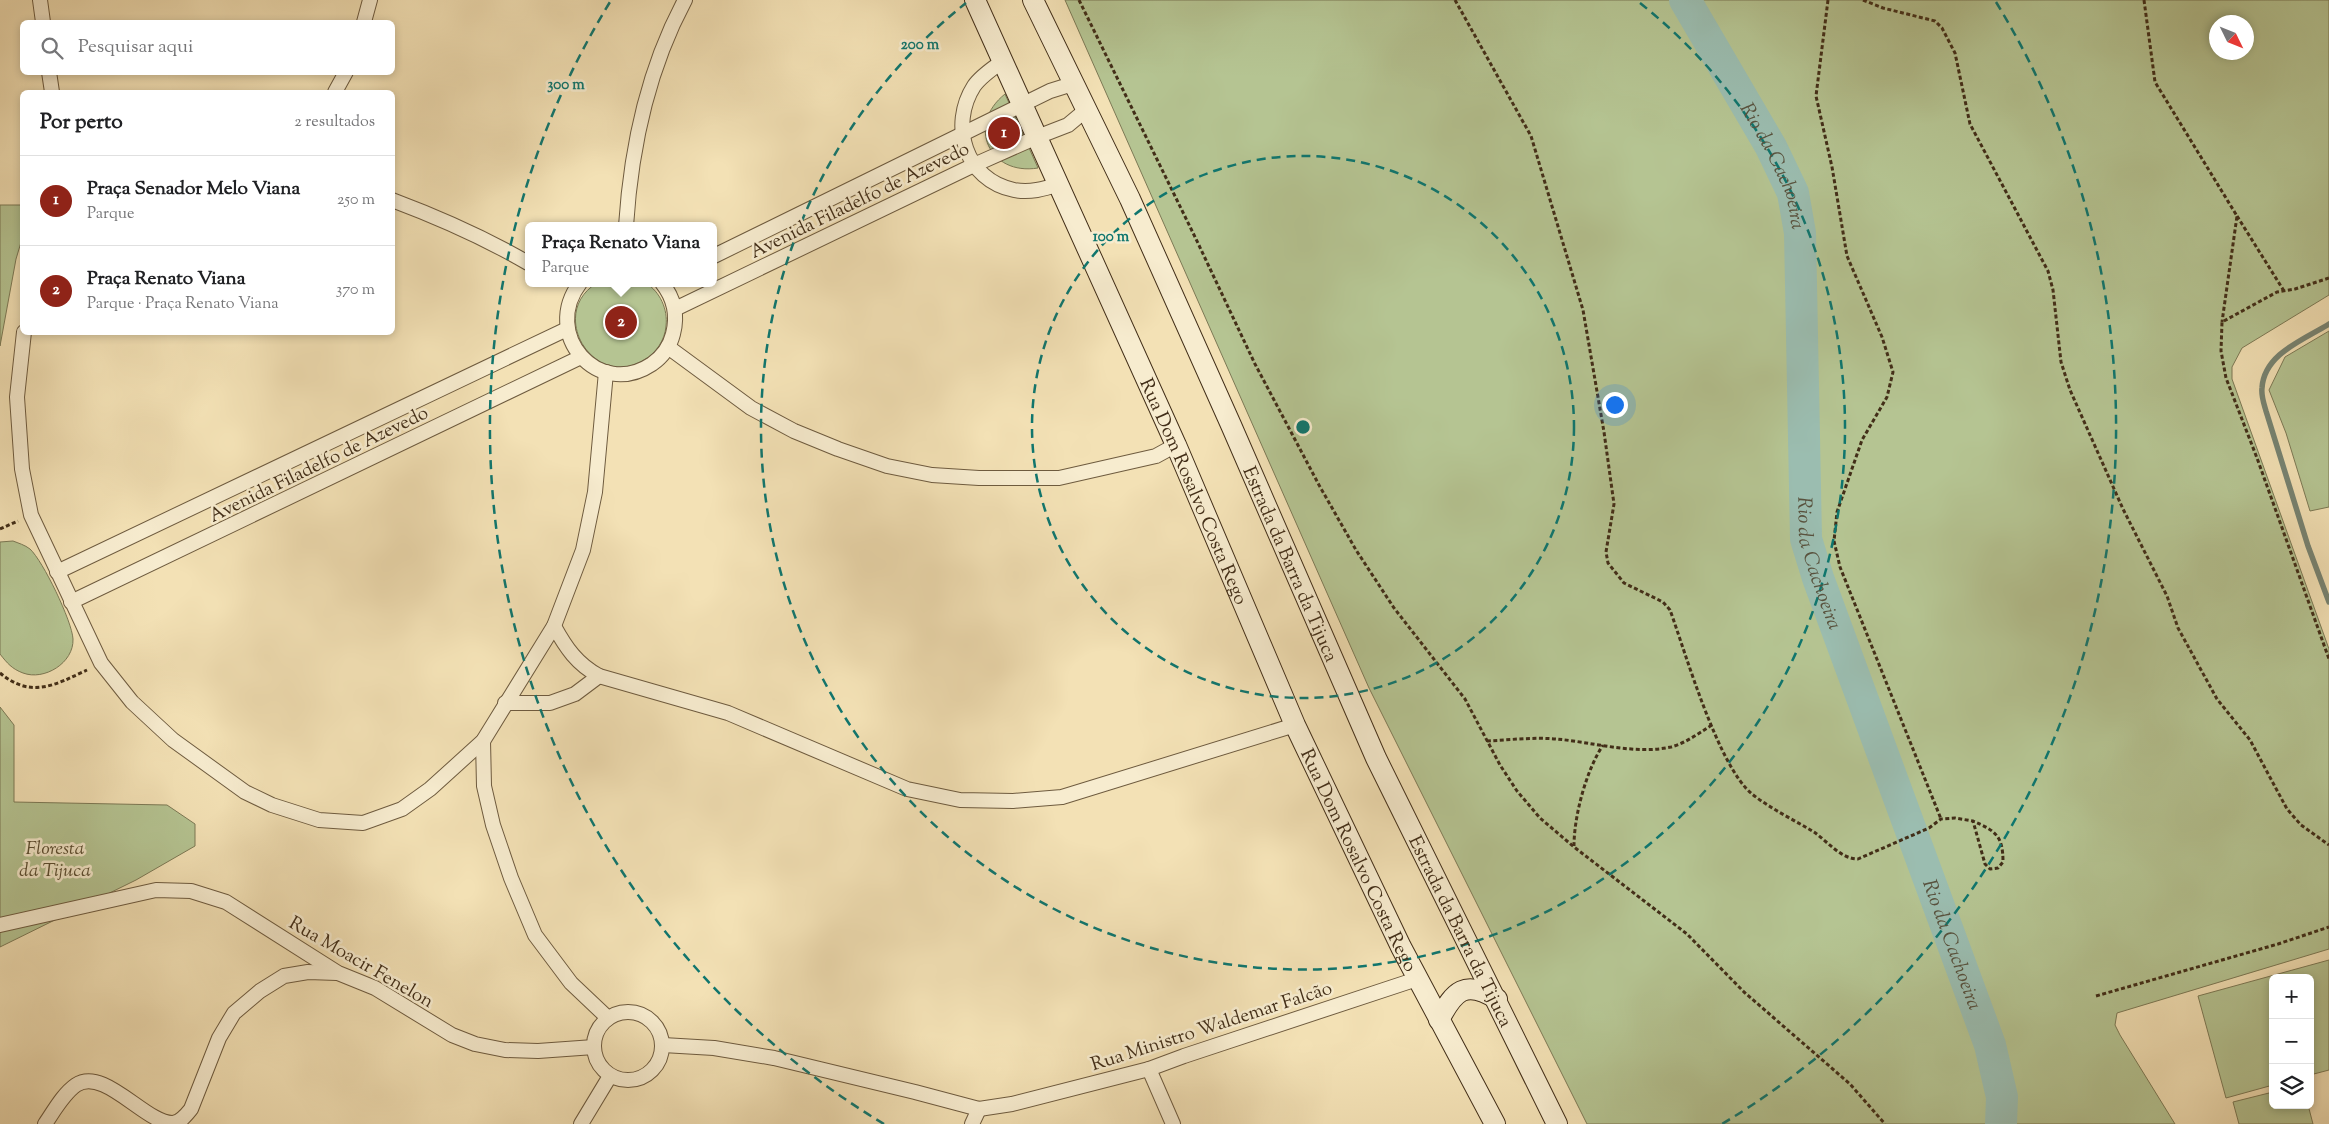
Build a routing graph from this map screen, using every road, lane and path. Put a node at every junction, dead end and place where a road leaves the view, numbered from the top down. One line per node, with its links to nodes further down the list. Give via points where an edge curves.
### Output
1 (40, 0): 11 (street)
2 (370, 0): 12 (street)
3 (685, 0): 27 (street, via 659,54 641,118 629,185)
4 (976, 0): 13 (main road, Rua Dom Rosalvo Costa Rego)
5 (1033, 0): 16 (main road, Estrada da Barra da Tijuca)
6 (1079, 0): 53 (path, via 1255,364 1319,485 1394,608 1465,699)
7 (1455, 0): 51 (path, via 1532,136 1583,310 1614,504 1606,552 1608,563 1624,583 1663,602 1670,610)
8 (1828, 0): 55 (path, via 1816,96 1847,256 1882,337 1893,372 1887,397 1859,449 1838,512 1834,541 1840,567)
9 (1864, 0): 57 (path, via 1935,21 1948,37 1955,53 1970,124 2048,271 2061,362 2070,390 2123,509 2167,596 2178,628 2217,699 2250,740 2287,809 2301,825)
10 (2144, 0): 26 (path, via 2155,82)
11 (43, 20)
12 (365, 20)
13 (1003, 61): 19 (main road, Rua Dom Rosalvo Costa Rego); 21 (street, via 971,92 962,117)
14 (50, 75): 17 (street)
15 (344, 75): 18 (street)
16 (1075, 87): 19 (street, Avenida Filadelfo de Azevedo, via 1062,87); 20 (main road, Estrada da Barra da Tijuca)
17 (52, 90)
18 (336, 90)
19 (1023, 105): 21 (street, Avenida Filadelfo de Azevedo); 22 (main road, Rua Dom Rosalvo Costa Rego)
20 (1086, 110): 22 (street, Avenida Filadelfo de Azevedo, via 1068,125); 64 (main road, Estrada da Barra da Tijuca, via 1232,424 1376,758)
21 (962, 135): 23 (street); 28 (street, Avenida Filadelfo de Azevedo)
22 (1037, 137): 23 (street, Avenida Filadelfo de Azevedo); 24 (main road, Rua Dom Rosalvo Costa Rego)
23 (974, 165): 24 (street, via 985,176 1013,190 1029,191); 34 (street, Avenida Filadelfo de Azevedo)
24 (1059, 184): 41 (main road, Rua Dom Rosalvo Costa Rego)
25 (395, 201): 29 (street, via 438,217)
26 (2237, 216): 33 (path); 35 (path)
27 (626, 222)
28 (717, 255)
29 (525, 261)
30 (2329, 278): 33 (path)
31 (573, 287): 36 (street, via 567,309)
32 (665, 287): 34 (street)
33 (2284, 291): 35 (path, via 2276,292)
34 (675, 309): 38 (street, via 674,329)
35 (2222, 322): 45 (path, via 2221,351 2226,378)
36 (567, 329): 39 (street); 42 (street, Avenida Filadelfo de Azevedo)
37 (24, 335): 42 (street, via 17,397 22,468 31,515)
38 (668, 348): 40 (street, via 646,368 626,374); 41 (street, via 752,408 794,431 887,466 932,475 1059,478 1156,456)
39 (581, 357): 40 (street); 43 (street, Avenida Filadelfo de Azevedo)
40 (606, 372): 44 (street, via 595,492 583,550)
41 (1176, 445): 50 (main road, Rua Dom Rosalvo Costa Rego)
42 (57, 572): 43 (street)
43 (71, 602): 46 (street)
44 (554, 626): 48 (street, via 568,650 584,668); 49 (street)
45 (2329, 659)
46 (101, 663): 47 (path, via 57,684 40,688 12,683); 52 (street, via 132,702 208,767 245,792 319,820 363,823 402,809 430,789)
47 (0, 673)
48 (599, 676): 49 (street, via 575,694 550,703); 50 (street, via 728,712 907,789 960,800 1013,802 1062,797)
49 (505, 703): 52 (street)
50 (1295, 725): 62 (main road, Rua Dom Rosalvo Costa Rego)
51 (1712, 726): 54 (path, via 1671,746); 55 (path, via 1733,770 1751,793 1849,859 1858,859 1929,828)
52 (483, 741): 65 (street, via 484,786 493,825 510,878 535,935 571,983)
53 (1487, 741): 54 (path, via 1555,738); 58 (path, via 1517,791 1540,818)
54 (1603, 746): 58 (path, via 1595,758 1574,825)
55 (1941, 819): 56 (path)
56 (1973, 822): 56 (path, via 1992,830 1999,838 2003,862 1998,868 1990,869 1985,864)
57 (2329, 845)
58 (1574, 847): 78 (path, via 1687,934 1744,992 1850,1084)
59 (0, 925): 61 (street, Rua Moacir Fenelon, via 156,890 191,890 226,902)
60 (2329, 927): 63 (path)
61 (338, 973): 68 (street, Rua Moacir Fenelon, via 375,988 452,1035 475,1044 505,1050 538,1051); 72 (street, via 308,972 284,976 234,1013 219,1038 191,1108 174,1123 162,1120 109,1088 89,1082 78,1084 67,1094)
62 (1417, 978): 66 (main road); 69 (street, Rua Ministro Waldemar Falcão)
63 (2096, 996)
64 (1497, 999): 66 (main road, via 1480,990 1462,990 1448,1002); 77 (main road, Estrada da Barra da Tijuca)
65 (608, 1018): 67 (street, via 618,1013 639,1013 656,1025); 68 (street, via 600,1026)
66 (1439, 1020): 76 (main road)
67 (663, 1045): 70 (street, via 657,1065 641,1078 625,1080); 71 (street, Rua Ministro Waldemar Falcão, via 714,1048 774,1058)
68 (594, 1047): 70 (street, via 598,1063)
69 (1149, 1069): 71 (street, Rua Ministro Waldemar Falcão, via 1012,1104); 75 (street)
70 (610, 1076): 73 (street)
71 (979, 1109): 74 (street)
72 (45, 1124)
73 (581, 1124)
74 (972, 1124)
75 (1173, 1124)
76 (1495, 1124)
77 (1558, 1124)
78 (1885, 1124)

